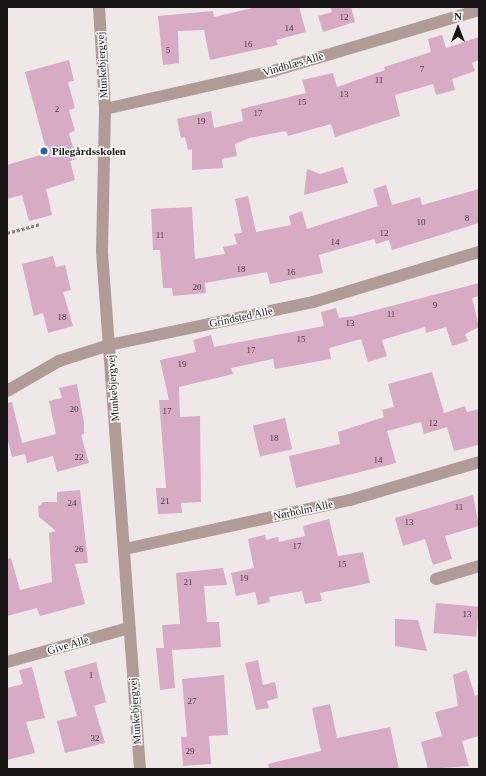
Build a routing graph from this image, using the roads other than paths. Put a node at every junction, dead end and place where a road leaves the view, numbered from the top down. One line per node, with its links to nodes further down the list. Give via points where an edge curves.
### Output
1 (99, 7): 3 (street, Munkebjergvej)
2 (479, 10): 3 (street, Vindblæs Alle, via 273,71)
3 (105, 109): 5 (street, Munkebjergvej, via 102,252)
4 (479, 252): 5 (street, Grindsted Alle, via 314,302)
5 (109, 346): 6 (street, Grindsted Alle, via 59,361); 8 (street, Munkebjergvej)
6 (7, 391)
7 (479, 462): 8 (street, Nørholm Alle, via 350,500)
8 (125, 549): 11 (street, Munkebjergvej)
9 (479, 566): 10 (street)
10 (436, 579)
11 (129, 628): 12 (street, Give Alle); 13 (street, Munkebjergvej)
12 (7, 662)
13 (140, 769)

